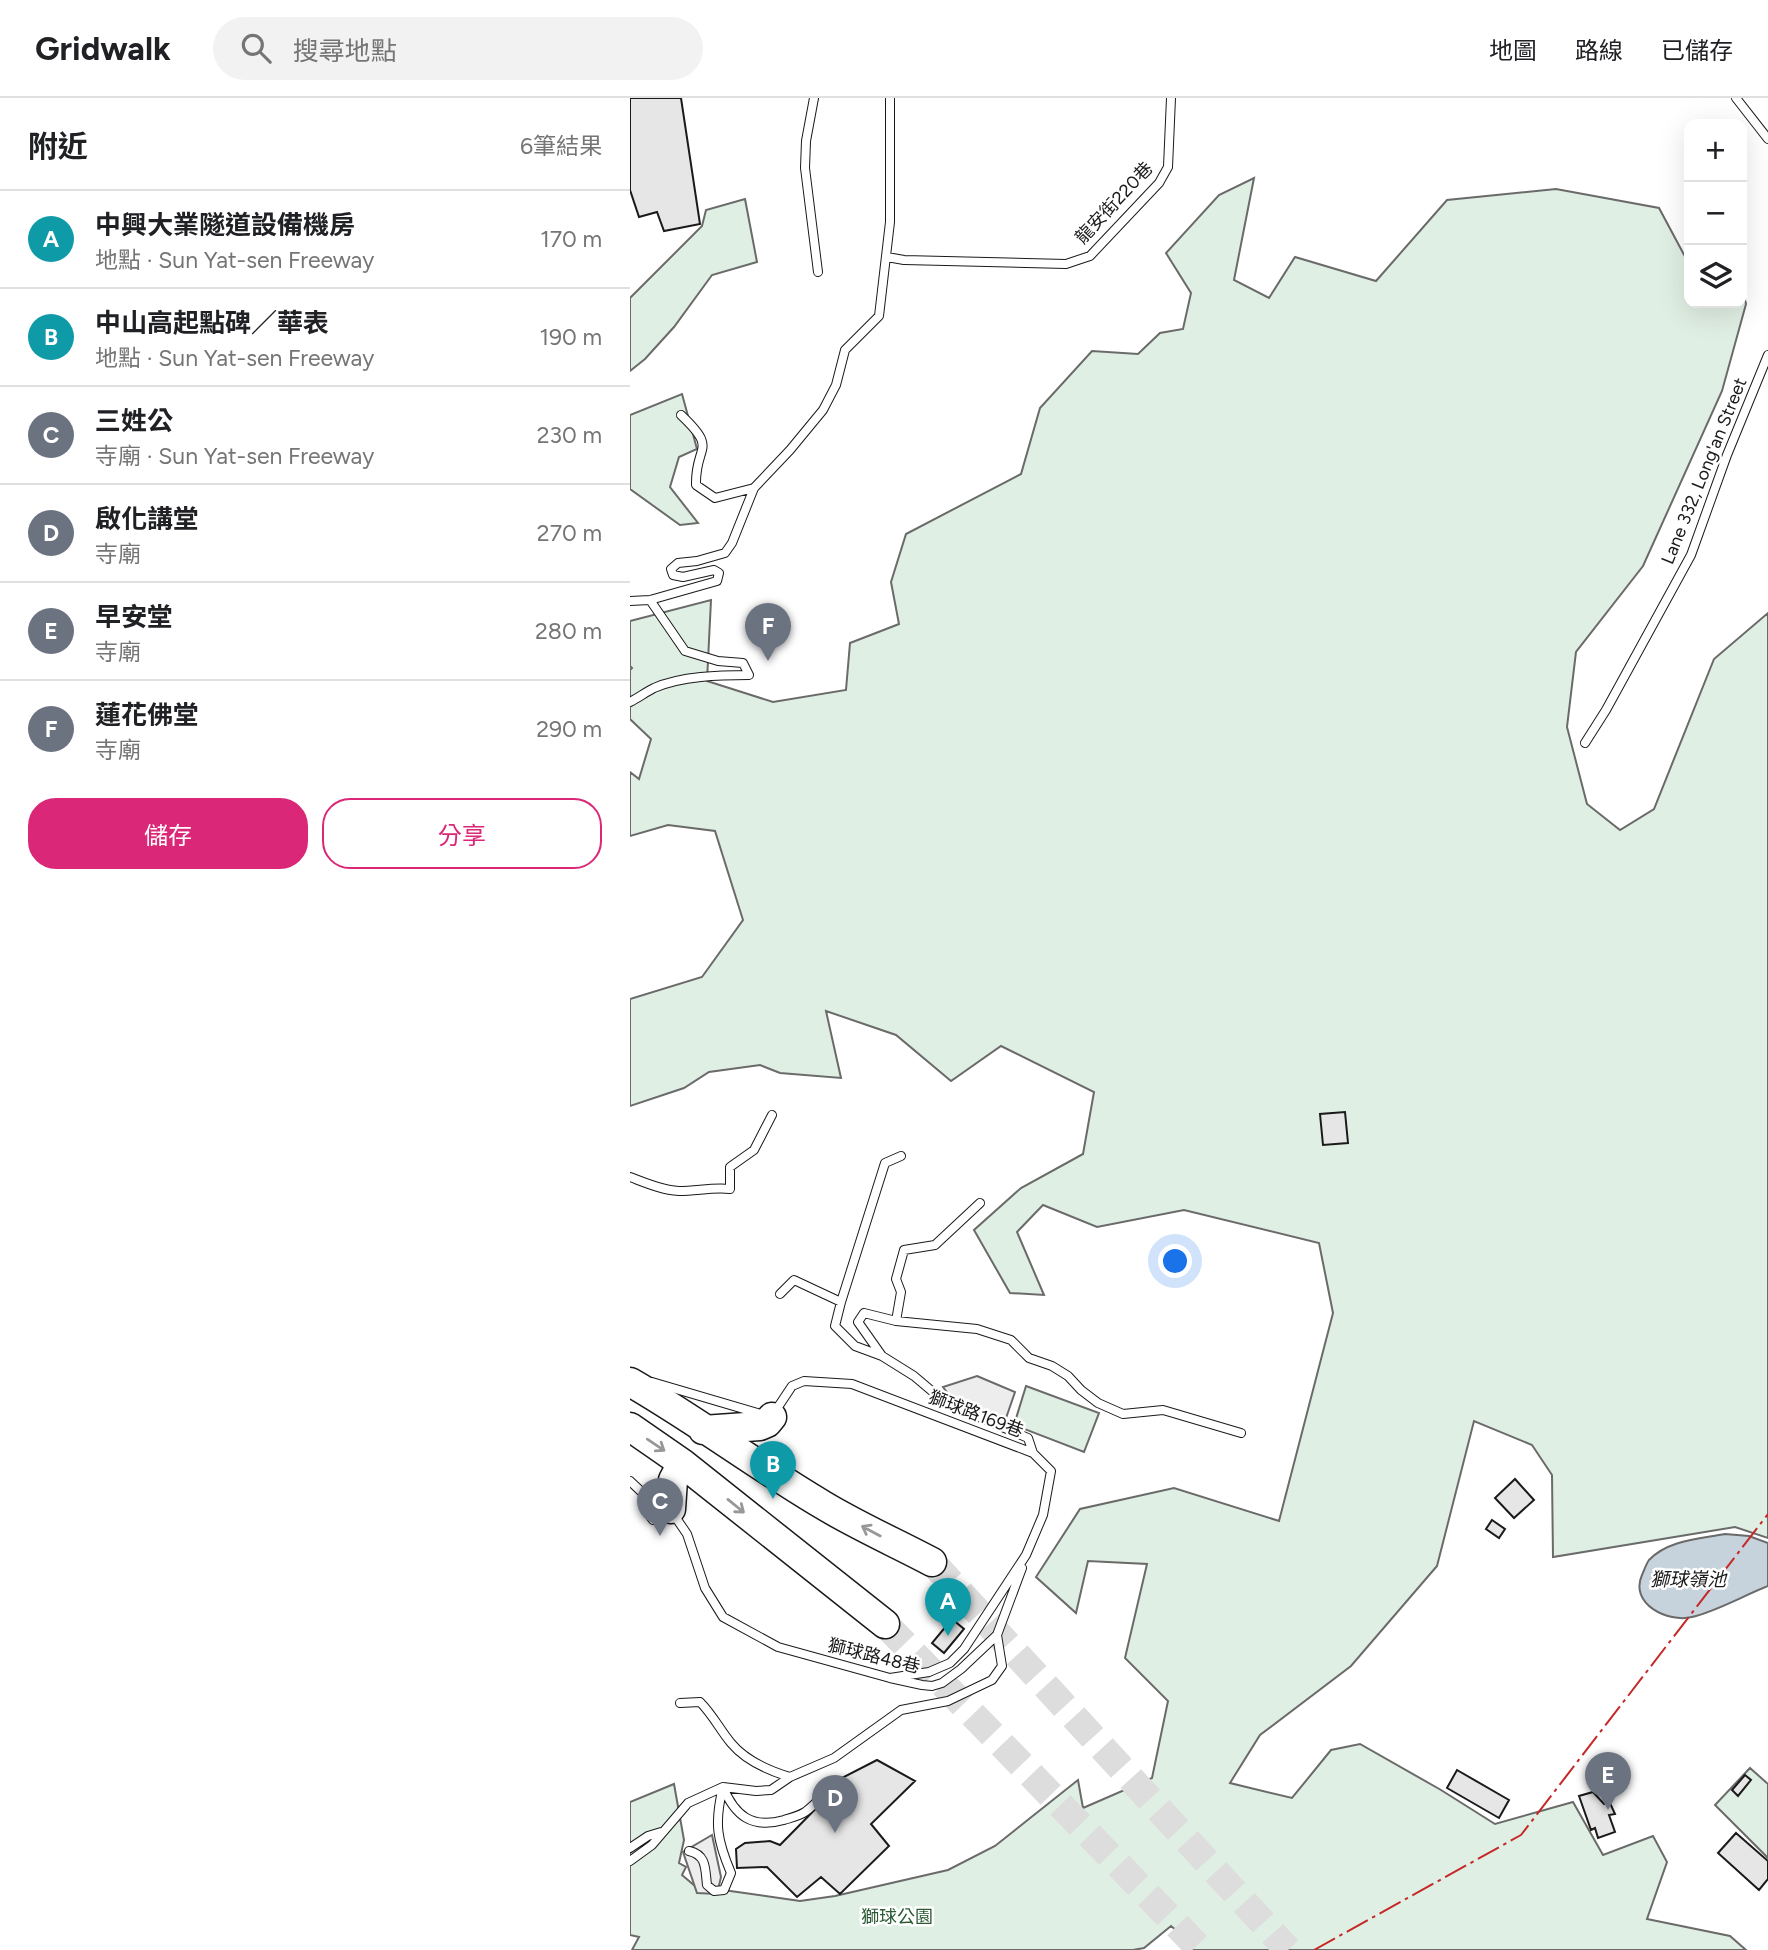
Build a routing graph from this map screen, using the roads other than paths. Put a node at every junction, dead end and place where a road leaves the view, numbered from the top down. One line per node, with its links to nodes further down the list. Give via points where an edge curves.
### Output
1 (814, 98): 7 (lane, via 804,168)
2 (890, 98): 6 (lane)
3 (1171, 98): 6 (lane, 龍安街220巷, via 1168,167 1159,183 1090,256 1066,264)
4 (1736, 98): 5 (lane)
5 (1768, 139)
6 (887, 257): 10 (lane, via 879,316 845,350 836,385 823,410)
7 (818, 272)
8 (1768, 355): 14 (lane, Lane 332, Long'an Street, via 1691,555)
9 (681, 415): 10 (lane, via 700,433 704,447 696,485 715,498)
10 (754, 488): 11 (lane, via 725,553 678,563 671,569 673,575 683,577 714,570 719,573 717,581)
11 (650, 600): 12 (lane); 13 (lane, via 685,651 743,663 749,675 692,678 654,688)
12 (630, 601)
13 (630, 702)
14 (1585, 743)
15 (772, 1115): 17 (lane, via 754,1150 730,1167 730,1189 681,1191)
16 (901, 1156): 20 (lane, via 885,1163)
17 (630, 1177)
18 (980, 1203): 21 (lane, via 935,1245 905,1250 896,1279 901,1292)
19 (780, 1294): 20 (lane, via 794,1280)
20 (841, 1302): 22 (lane, via 835,1326 855,1346)
21 (896, 1321): 22 (lane, via 864,1313 859,1322); 27 (lane, via 977,1329 1011,1340 1029,1358 1068,1376 1098,1404 1123,1414 1163,1409)
22 (882, 1356): 28 (lane, via 946,1403 1028,1438)
23 (634, 1378): 24 (lane); 26 (highway)
24 (772, 1417): 26 (highway, via 760,1426); 28 (lane, 獅球路169巷, via 792,1386 804,1381 852,1384)
25 (630, 1427): 29 (highway, one-way to 29)
26 (704, 1429): 29 (highway); 33 (highway, one-way to 26, via 825,1506)
27 (1241, 1433)
28 (1033, 1453): 32 (lane, 獅球路169巷, via 1051,1471 1043,1514)
29 (691, 1470): 31 (highway, via 673,1480); 34 (highway, one-way to 34)
30 (630, 1481): 31 (lane, via 648,1498 653,1520 660,1515 660,1502)
31 (670, 1500): 36 (lane, 獅球路48巷, via 708,1595 723,1616 778,1647)
32 (1026, 1555): 35 (lane); 36 (lane, 獅球路169巷, via 950,1663 929,1672)
33 (932, 1562)
34 (885, 1624)
35 (997, 1635): 36 (lane, 獅球路48巷, via 942,1683 922,1685); 38 (lane, via 1002,1666 992,1680 948,1701 901,1710 834,1758)
36 (890, 1678)
37 (680, 1703): 38 (lane, via 701,1702 732,1744 773,1772)
38 (790, 1777): 40 (lane, via 771,1790)
39 (833, 1785): 40 (lane, via 803,1814 773,1823 757,1823 741,1815 731,1807)
40 (723, 1787): 41 (lane, via 688,1803); 43 (lane, via 718,1833 731,1873 724,1890 714,1891 707,1885 705,1861 698,1853)
41 (661, 1832): 42 (lane); 44 (lane)
42 (630, 1848)
43 (689, 1852)
44 (630, 1861)

